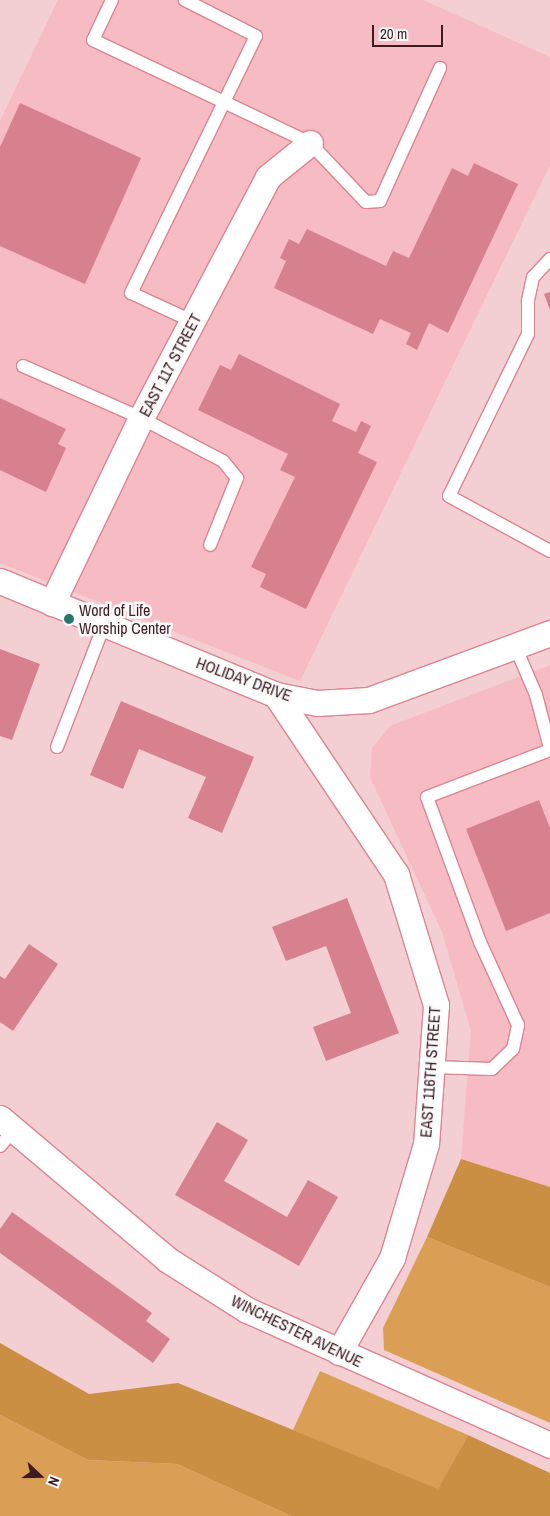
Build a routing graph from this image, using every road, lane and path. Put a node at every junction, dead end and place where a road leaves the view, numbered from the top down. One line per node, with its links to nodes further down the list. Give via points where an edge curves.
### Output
1 (112, 0): 4 (lane, via 94,40)
2 (185, 0): 4 (lane, via 256,36)
3 (440, 68): 5 (lane, via 380,201 366,202)
4 (224, 102): 5 (lane); 7 (lane, via 131,293)
5 (310, 143): 7 (street, EAST 117 STREET, via 268,177)
6 (550, 259): 11 (lane, via 533,277 528,301 528,334 449,496)
7 (194, 322): 9 (street, EAST 117 STREET)
8 (24, 366): 9 (lane)
9 (141, 418): 10 (lane, via 223,461 237,478); 13 (street, EAST 117 STREET)
10 (210, 545)
11 (550, 552)
12 (0, 581): 13 (street, HOLIDAY DRIVE)
13 (52, 604): 14 (street, HOLIDAY DRIVE)
14 (104, 624): 17 (street, HOLIDAY DRIVE); 18 (lane)
15 (550, 632): 16 (street, HOLIDAY DRIVE)
16 (515, 646): 17 (street, HOLIDAY DRIVE, via 369,700 317,703); 19 (lane, via 536,695)
17 (276, 695): 20 (street, EAST 116TH STREET, via 396,874 436,1005)
18 (57, 747)
19 (550, 749): 20 (lane, via 428,797 480,942 518,1025 513,1050 492,1069)
20 (432, 1067): 22 (street, EAST 116TH STREET, via 426,1144 392,1258)
21 (5, 1131): 22 (street, WINCHESTER AVENUE, via 168,1260 247,1310)
22 (339, 1352): 23 (street, WINCHESTER AVENUE)
23 (550, 1444)

